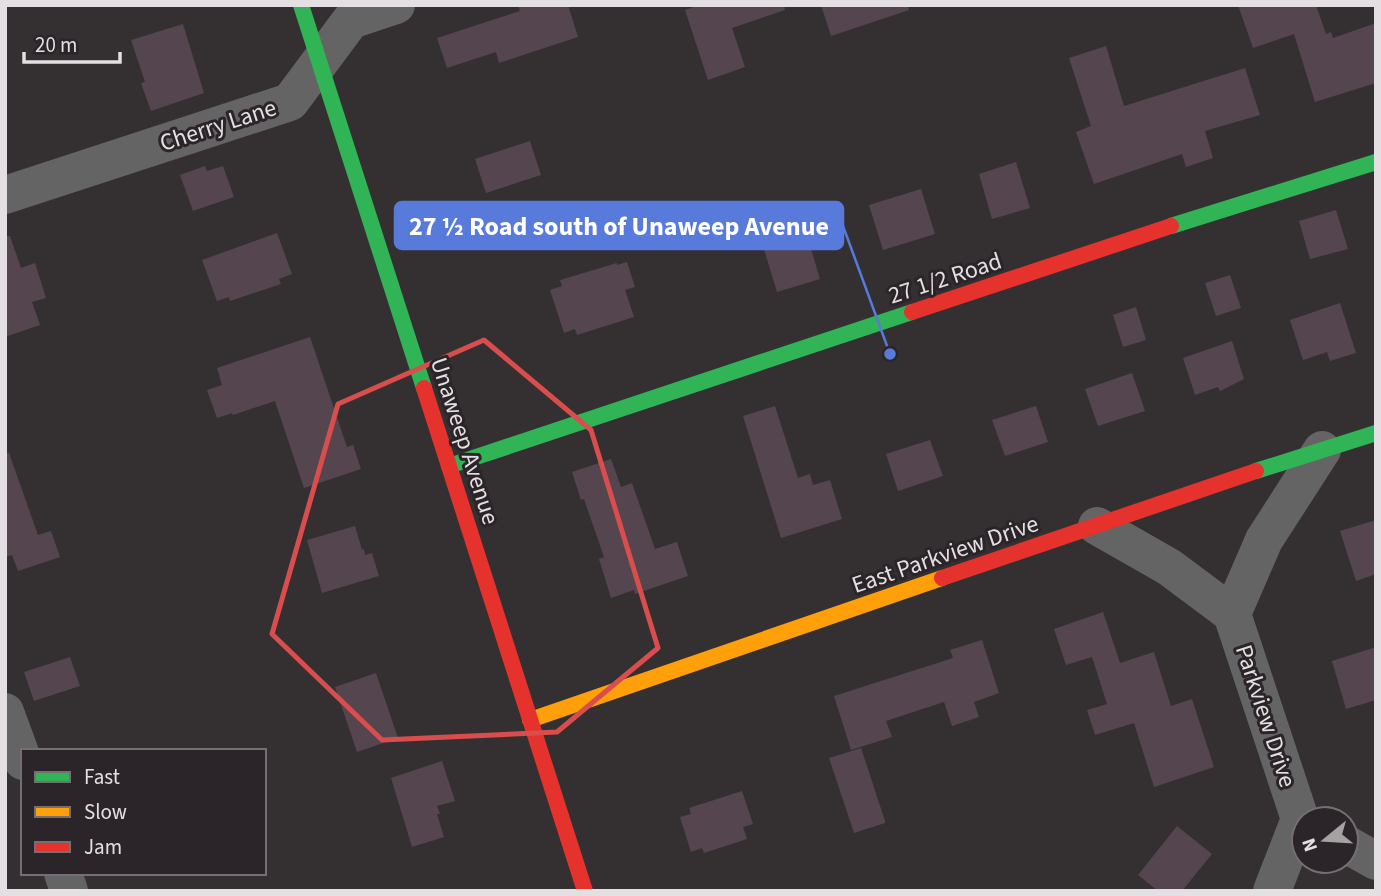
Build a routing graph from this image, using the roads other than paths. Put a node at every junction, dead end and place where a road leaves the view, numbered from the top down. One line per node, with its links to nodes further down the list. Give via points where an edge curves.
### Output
1 (300, 5): 3 (street, Unaweep Avenue)
2 (396, 5): 3 (street, Cherry Lane, via 351,20)
3 (319, 63): 5 (street, Cherry Lane, via 289,102); 8 (street, Unaweep Avenue)
4 (1376, 162): 8 (street, 27 1/2 Road)
5 (5, 195)
6 (1376, 433): 7 (street, East Parkview Drive)
7 (1322, 450): 9 (street, East Parkview Drive); 10 (street, Parkview Drive, via 1264,540)
8 (449, 466): 12 (street, Unaweep Avenue)
9 (1097, 526): 10 (street, Parkview Drive, via 1169,567); 12 (street, East Parkview Drive)
10 (1232, 614): 14 (street, Parkview Drive)
11 (5, 712): 13 (street)
12 (530, 720): 18 (street, Unaweep Avenue)
13 (21, 756)
14 (1297, 805)
15 (1290, 848): 19 (street, Parkview Drive)
16 (1360, 852): 17 (street)
17 (1376, 861)
18 (585, 891)
19 (1272, 891)

